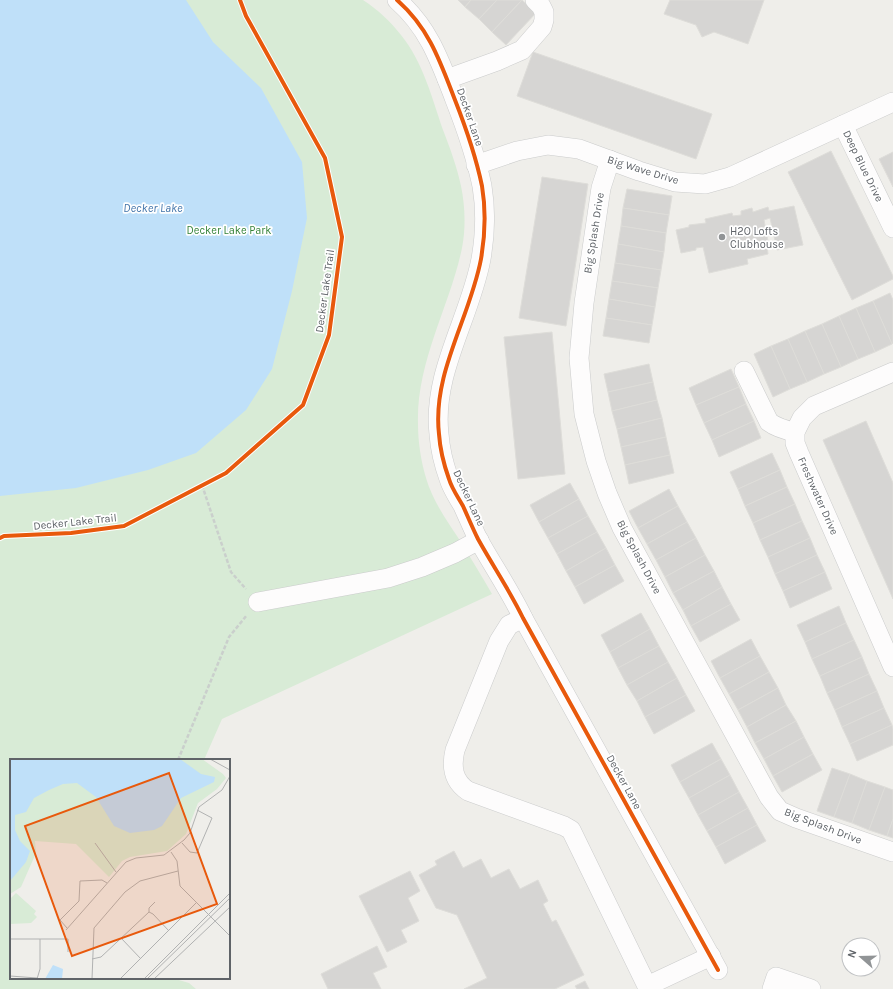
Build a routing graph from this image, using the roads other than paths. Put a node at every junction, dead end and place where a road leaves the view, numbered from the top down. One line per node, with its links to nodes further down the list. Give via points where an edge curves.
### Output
1 (397, 0): 3 (street, Decker Lane, via 424,30 439,56)
2 (535, 0): 3 (street, via 544,12 544,20 542,27 522,50)
3 (447, 79): 7 (street, Decker Lane)
4 (893, 102): 5 (street, Big Wave Drive)
5 (843, 125): 6 (street, Big Wave Drive, via 730,177 705,184 675,182); 8 (street, Deep Blue Drive)
6 (610, 160): 7 (street, Big Wave Drive, via 579,149 548,145 516,151); 16 (street, Big Splash Drive, via 601,188 584,303 579,358 584,414 606,493 622,528 769,797 780,810 796,818)
7 (476, 164): 12 (street, Decker Lane, via 484,210 481,260 441,388 438,433 449,481)
8 (893, 228)
9 (744, 371): 11 (street, via 769,422 782,430)
10 (893, 372): 11 (street, via 814,406 802,418)
11 (795, 432): 15 (street, Freshwater Drive, via 795,443 799,453)
12 (478, 540): 13 (street, via 422,567 388,578); 14 (street, Decker Lane, via 511,593)
13 (258, 602)
14 (523, 618): 14 (street, Decker Lane, via 714,963 647,986 571,830 468,791 456,778 453,770 455,750 499,641 509,625)
15 (892, 660)
16 (893, 852)
17 (772, 989): 18 (street, via 776,977)
18 (811, 989)

